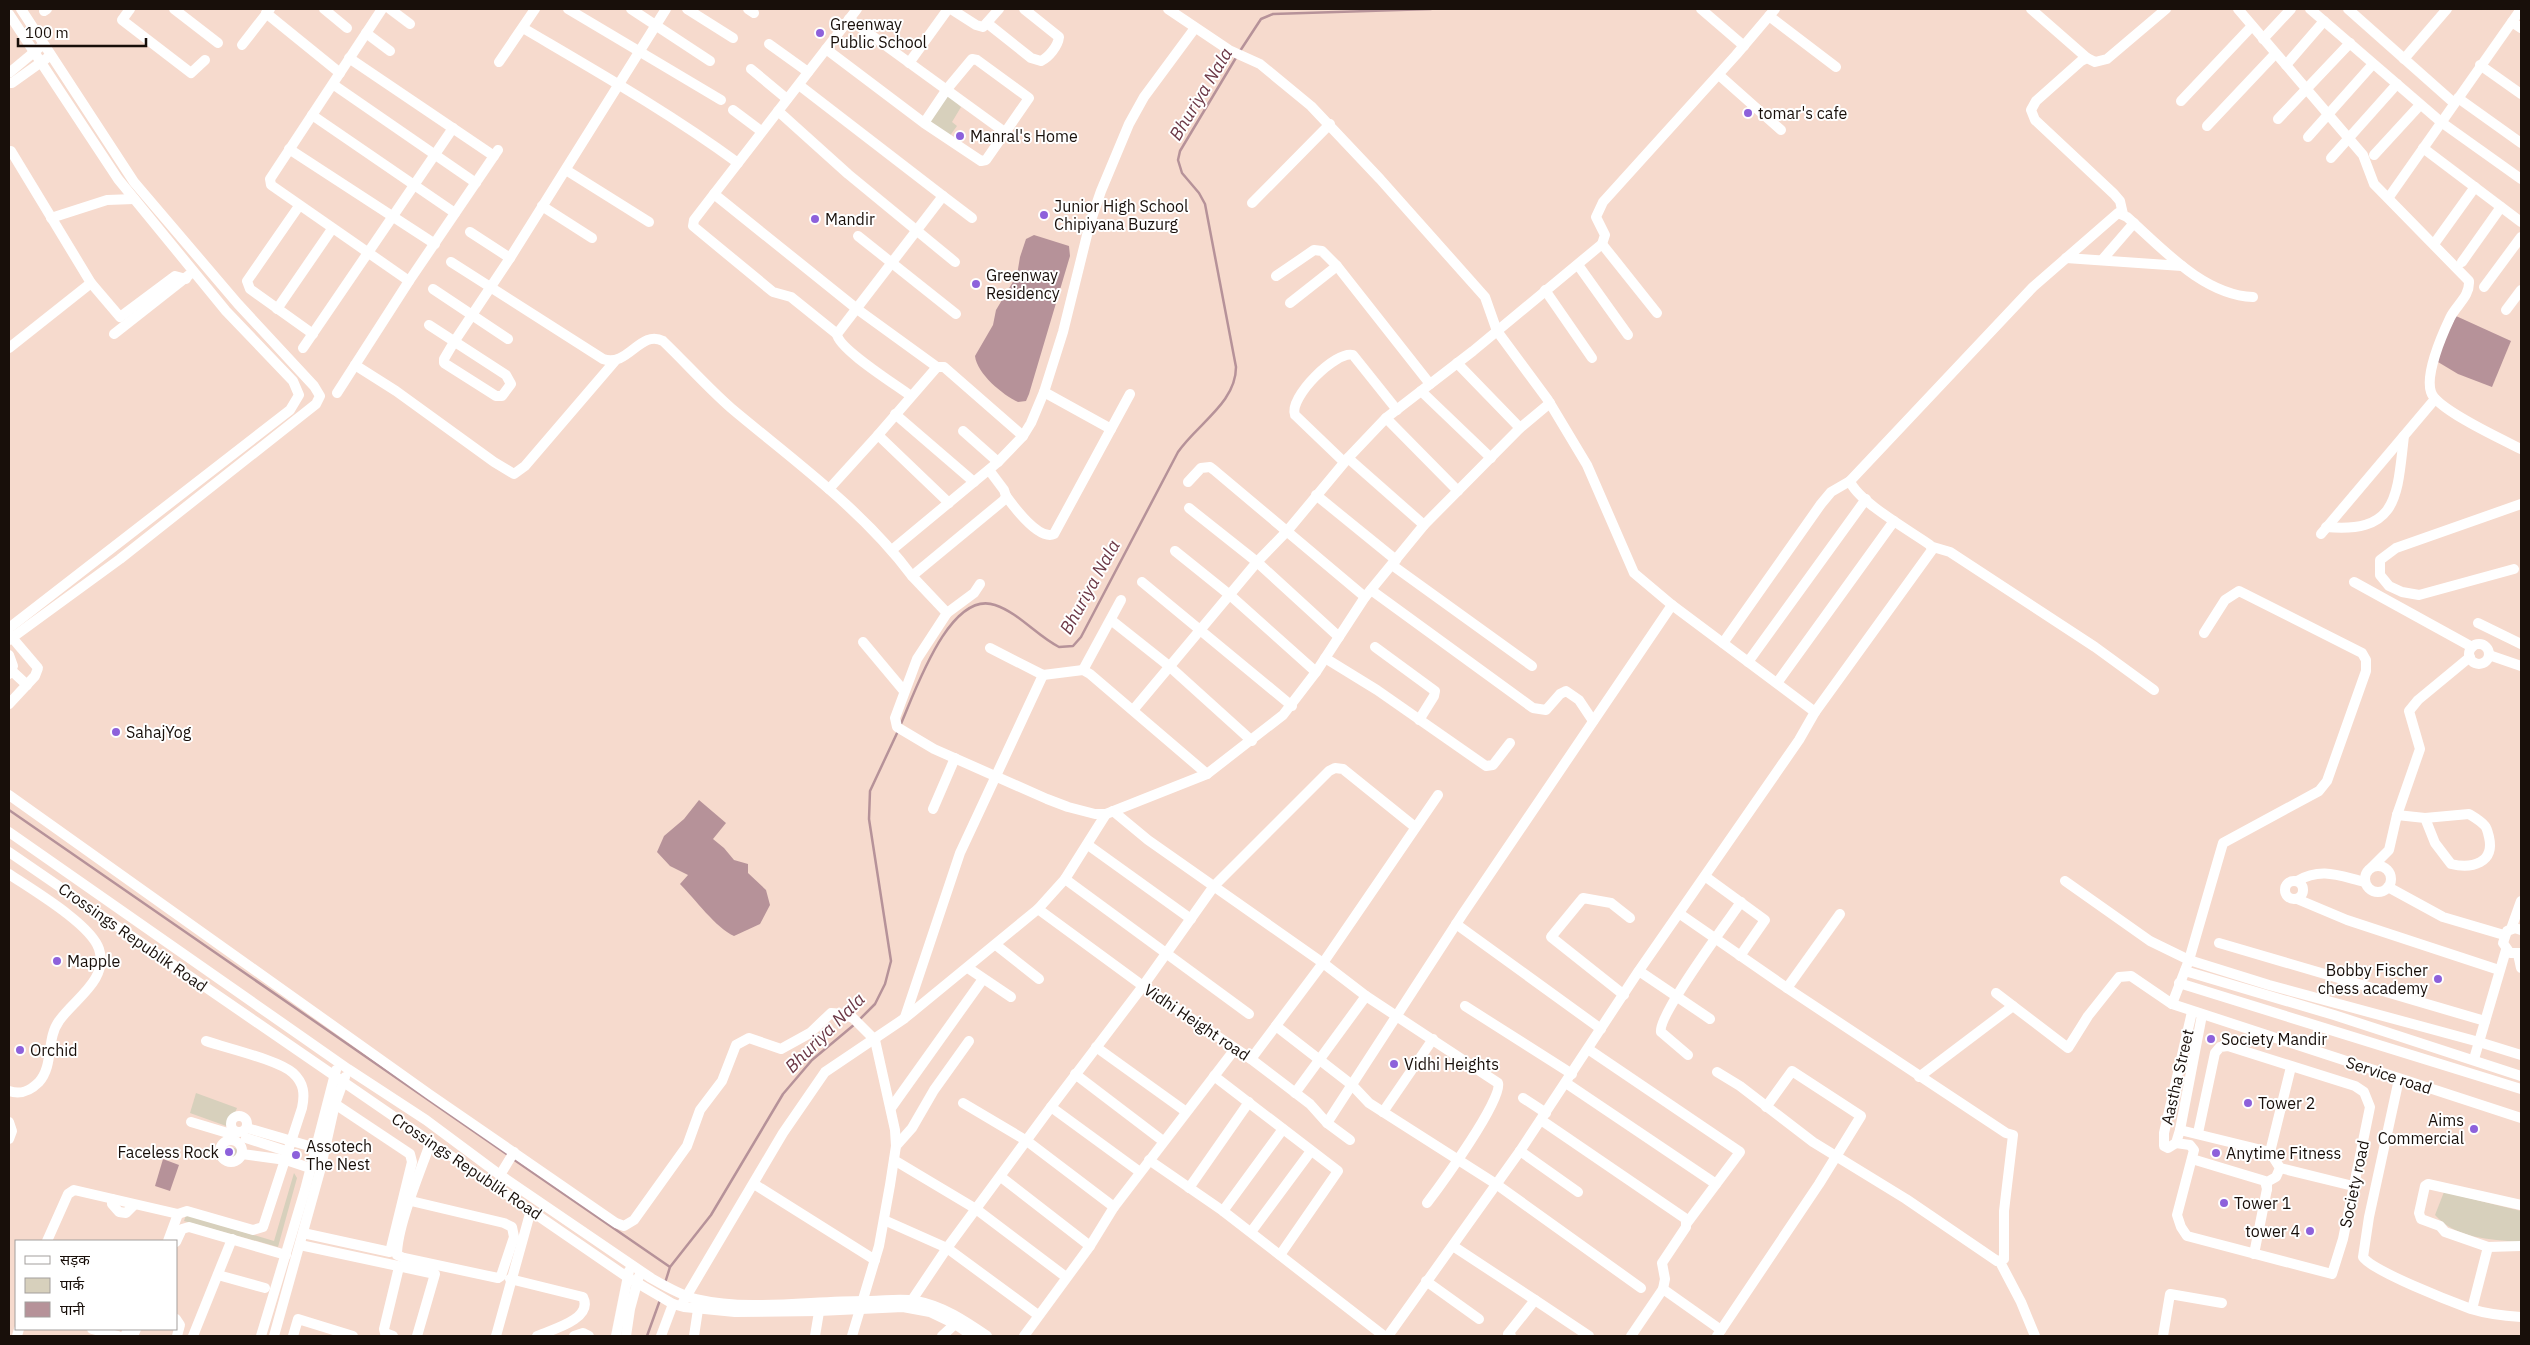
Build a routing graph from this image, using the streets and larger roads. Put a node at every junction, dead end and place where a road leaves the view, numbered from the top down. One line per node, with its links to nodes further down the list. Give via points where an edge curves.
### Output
1 (22, 9): 45 (street)
2 (130, 9): 58 (street, via 122,20 191,73)
3 (174, 9): 43 (street)
4 (324, 9): 36 (street)
5 (382, 9): 40 (street)
6 (390, 9): 33 (street)
7 (535, 9): 37 (street)
8 (568, 9): 51 (street)
9 (631, 9): 34 (street)
10 (666, 9): 34 (street)
11 (686, 9): 41 (street)
12 (857, 9): 29 (street)
13 (950, 9): 31 (street, via 976,25 983,27); 62 (street)
14 (999, 9): 31 (street)
15 (1024, 9): 31 (street, via 1059,37 1058,44 1041,61 1032,58)
16 (1168, 9): 38 (street)
17 (1701, 9): 48 (street)
18 (2032, 9): 56 (street)
19 (2166, 9): 56 (street, via 2107,59 2095,62)
20 (2291, 9): 42 (street)
21 (2310, 9): 30 (street)
22 (2348, 9): 57 (street)
23 (2447, 9): 57 (street)
24 (2521, 9): 32 (street)
25 (268, 11): 47 (street); 70 (street)
26 (2242, 11): 35 (street)
27 (1772, 13): 48 (street); 66 (street)
28 (9, 14): 52 (street)
29 (849, 20): 49 (street); 62 (street)
30 (2324, 21): 44 (street); 64 (street)
31 (988, 22)
32 (2512, 22): 39 (street); 65 (street)
33 (410, 24)
34 (657, 25): 51 (street); 59 (street)
35 (2252, 26): 42 (street); 82 (street)
36 (347, 28)
37 (523, 28): 61 (street); 73 (street)
38 (1194, 28): 92 (street, via 1250,59); 188 (street, via 1144,97 1129,124 1090,223 1063,332)
39 (2521, 28)
40 (366, 33): 50 (street); 55 (street)
41 (733, 38)
42 (2263, 39): 54 (street)
43 (218, 43)
44 (2350, 43): 63 (street); 77 (street)
45 (45, 44): 52 (street); 53 (street)
46 (769, 44): 68 (street)
47 (242, 45)
48 (1744, 46): 71 (street)
49 (826, 48): 68 (street); 91 (street)
50 (390, 51)
51 (640, 51): 73 (street); 81 (street)
52 (34, 52): 60 (street); 69 (street)
53 (52, 54): 60 (street); 109 (street)
54 (2275, 54): 64 (street); 93 (street)
55 (350, 58): 70 (street); 94 (street)
56 (2087, 58): 124 (street, via 2036,101 2032,106 2032,116 2114,194 2120,201)
57 (2404, 59): 83 (street)
58 (205, 60)
59 (710, 61)
60 (41, 62): 72 (street); 111 (street)
61 (498, 62)
62 (909, 63): 78 (street)
63 (2373, 64): 75 (street); 87 (street)
64 (2286, 65): 77 (street)
65 (2480, 65): 79 (street); 83 (street)
66 (1836, 67)
67 (751, 69): 80 (street)
68 (808, 72): 74 (street)
69 (9, 73)
70 (340, 73): 76 (street)
71 (1719, 75): 95 (street); 138 (street, via 1603,202 1596,217 1605,235)
72 (9, 84)
73 (619, 84): 107 (street); 108 (street)
74 (799, 84): 80 (street); 116 (street)
75 (2397, 84): 84 (street); 99 (street)
76 (334, 85): 88 (street); 104 (street)
77 (2306, 87): 87 (street); 89 (street)
78 (947, 89): 91 (street); 97 (street); 97 (street, via 974,59 1027,96 1028,102)
79 (2521, 94)
80 (787, 99): 86 (street)
81 (721, 100)
82 (2181, 101)
83 (2456, 101): 90 (street); 100 (street)
84 (2420, 105): 90 (street); 105 (street)
85 (733, 110): 96 (street)
86 (778, 111): 96 (street); 132 (street, via 848,174)
87 (2328, 114): 98 (street); 99 (street)
88 (312, 115): 102 (street); 113 (street)
89 (2278, 120)
90 (2441, 122): 101 (street); 110 (street)
91 (924, 123): 97 (street, via 981,161 986,160)
92 (1330, 124): 119 (street); 170 (street, via 1480,289)
93 (2207, 126)
94 (453, 128): 104 (street); 112 (street, via 496,153)
95 (1781, 130)
96 (761, 131): 107 (street)
97 (1006, 133)
98 (2308, 137)
99 (2348, 138): 106 (street); 117 (street, via 2363,155 2374,184)
100 (2521, 143)
101 (2423, 148): 114 (street); 117 (street)
102 (289, 149): 120 (street, via 270,182); 125 (street)
103 (11, 151): 126 (street)
104 (435, 155): 112 (street); 113 (street)
105 (2374, 155)
106 (2331, 158)
107 (738, 163): 115 (street)
108 (566, 170): 121 (street); 128 (street)
109 (128, 173): 111 (street); 144 (street)
110 (2521, 179)
111 (118, 180): 118 (street)
112 (476, 183): 123 (street)
113 (414, 185): 123 (street); 125 (street)
114 (2475, 188): 122 (street); 139 (street)
115 (714, 194): 164 (street); 173 (street, via 693,226 773,292 791,297)
116 (943, 196): 127 (street); 132 (street)
117 (2389, 197): 139 (street)
118 (134, 199): 126 (street, via 107,200); 152 (street)
119 (1252, 203)
120 (299, 206): 131 (street); 163 (street, via 247,281 250,289)
121 (542, 206): 136 (street); 141 (street)
122 (2502, 207): 129 (street); 147 (street)
123 (456, 213): 137 (street)
124 (2122, 214): 130 (street); 142 (street, via 2115,214)
125 (393, 216): 137 (street); 140 (street)
126 (52, 218): 155 (street)
127 (972, 218)
128 (649, 222)
129 (2521, 222)
130 (2134, 223): 143 (street); 151 (street)
131 (332, 229): 140 (street); 163 (street)
132 (919, 230): 146 (street); 148 (street)
133 (470, 232): 141 (street)
134 (858, 236): 148 (street)
135 (2521, 237): 157 (street)
136 (592, 238)
137 (435, 244): 154 (street)
138 (1602, 244): 149 (street); 166 (street)
139 (2434, 244): 192 (street, via 2469,281 2470,288 2451,316 2432,368 2429,384)
140 (368, 253): 154 (street); 172 (street)
141 (510, 258): 156 (street)
142 (2066, 258): 143 (street); 208 (street, via 2013,307)
143 (2102, 260): 151 (street)
144 (202, 262): 152 (street); 182 (street)
145 (451, 262): 156 (street)
146 (955, 262)
147 (2462, 262)
148 (893, 263): 164 (street); 167 (street)
149 (1578, 265): 159 (street); 174 (street)
150 (1337, 266): 153 (street, via 1322,250 1316,249); 162 (street); 186 (street)
151 (2182, 266): 161 (street, via 2212,284 2241,296)
152 (189, 274): 155 (street, via 175,276 120,317); 171 (street); 185 (street)
153 (1276, 276)
154 (409, 281): 183 (street)
155 (91, 283): 177 (street)
156 (491, 287): 168 (street); 180 (street, via 603,359)
157 (2484, 287)
158 (433, 289): 168 (street)
159 (1545, 290): 170 (street); 179 (street)
160 (2521, 290): 165 (street)
161 (2253, 297)
162 (1290, 303)
163 (277, 309): 172 (street)
164 (857, 309): 173 (street); 184 (street)
165 (2506, 310)
166 (1657, 313)
167 (956, 314)
168 (471, 316): 175 (street); 176 (street)
169 (429, 326): 176 (street)
170 (1498, 331): 181 (street); 193 (street)
171 (114, 334)
172 (313, 334): 178 (street)
173 (837, 334): 191 (street, via 838,340 852,352)
174 (1628, 334)
175 (508, 339)
176 (454, 342): 176 (street, via 444,363 496,396 504,395 511,384 508,378)
177 (9, 348)
178 (303, 348)
179 (1592, 358)
180 (615, 362): 183 (street, via 525,466 514,474 396,390); 211 (street, via 647,340 663,341 729,406)
181 (1457, 363): 186 (street); 197 (street)
182 (294, 364): 185 (street); 221 (street, via 317,390 320,396 316,404)
183 (355, 365): 189 (street)
184 (937, 368): 191 (street); 201 (street, via 944,367)
185 (286, 374): 219 (street, via 299,395 290,410)
186 (1430, 384): 187 (street)
187 (1421, 391): 194 (street); 204 (street)
188 (1044, 392): 198 (street); 201 (street)
189 (337, 393)
190 (1130, 394): 198 (street)
191 (912, 396): 195 (street)
192 (2435, 399): 202 (street); 203 (street, via 2450,411)
193 (1550, 403): 197 (street); 237 (street, via 1587,465 1634,573)
194 (1397, 410): 196 (street); 205 (street, via 1353,355 1346,355 1322,370 1296,401 1293,410)
195 (894, 414): 200 (street); 209 (street)
196 (1386, 418): 205 (street); 212 (street)
197 (1520, 428): 204 (street)
198 (1111, 429): 214 (street, via 1052,536 1045,536 1032,526)
199 (963, 431): 206 (street)
200 (878, 435): 211 (street); 216 (street)
201 (1023, 436): 206 (street)
202 (2404, 436): 202 (street, via 2324,530 2370,525 2390,508 2399,484)
203 (2521, 449)
204 (1491, 458): 212 (street)
205 (1346, 460): 213 (street); 222 (street)
206 (998, 462): 207 (street)
207 (989, 470): 209 (street); 214 (street)
208 (1850, 481): 215 (street); 246 (street, via 1831,492 1821,504)
209 (974, 482): 216 (street)
210 (1188, 482): 223 (street, via 1201,468 1210,467)
211 (829, 489): 225 (street)
212 (1458, 491): 222 (street)
213 (1316, 494): 223 (street); 228 (street)
214 (1006, 496): 230 (street)
215 (1866, 500): 220 (street); 254 (street)
216 (948, 503): 225 (street)
217 (2521, 504): 229 (street, via 2396,548 2380,560 2380,575 2389,586 2418,595)
218 (1189, 508): 227 (street)
219 (156, 513): 221 (street); 243 (street)
220 (1894, 521): 224 (street); 262 (street)
221 (164, 524): 243 (street)
222 (1424, 525): 228 (street)
223 (1288, 530): 227 (street); 234 (street)
224 (1933, 547): 264 (street, via 1950,552 2095,647); 269 (street)
225 (893, 549): 230 (street)
226 (1175, 551): 235 (street)
227 (1257, 562): 235 (street); 244 (street)
228 (1394, 563): 234 (street); 256 (street)
229 (2514, 569)
230 (912, 576): 238 (street)
231 (1142, 582): 241 (street)
232 (2354, 582): 250 (street)
233 (980, 584): 238 (street, via 974,593)
234 (1368, 594): 244 (street); 271 (street, via 1533,708 1546,710 1566,691 1579,700)
235 (1230, 596): 241 (street); 260 (street)
236 (1121, 600): 239 (street)
237 (1672, 605): 246 (street); 271 (street)
238 (947, 613): 265 (street, via 923,647)
239 (1111, 620): 255 (street); 258 (street)
240 (2478, 623): 247 (street)
241 (1201, 629): 255 (street); 267 (street)
242 (2204, 633): 317 (street, via 2231,594 2246,592 2362,653 2366,671 2327,781 2319,791 2223,843)
243 (10, 635): 263 (street, via 38,668)
244 (1339, 637): 253 (street)
245 (863, 642): 265 (street)
246 (1722, 643): 254 (street)
247 (2521, 644)
248 (1374, 647): 270 (street, via 1435,691)
249 (990, 648): 261 (street)
250 (2471, 652): 251 (street, via 2478,644 2484,646); 251 (street, via 2474,662 2480,664); 281 (street, via 2409,712 2420,749)
251 (2489, 654): 257 (street)
252 (9, 656): 259 (street, via 13,666)
253 (1325, 658): 260 (street); 270 (street)
254 (1748, 662): 262 (street)
255 (1169, 666): 268 (street); 272 (street)
256 (1532, 666)
257 (2521, 666)
258 (1083, 670): 261 (street); 268 (street)
259 (10, 672): 263 (street)
260 (1316, 672): 267 (street)
261 (1042, 675): 276 (street)
262 (1777, 683): 269 (street)
263 (27, 685): 266 (street)
264 (2154, 690)
265 (904, 691): 274 (street, via 895,718 897,727)
266 (9, 704)
267 (1292, 706): 272 (street)
268 (1134, 710): 275 (street)
269 (1814, 712): 289 (street, via 1799,740)
270 (1419, 720): 273 (street, via 1489,767)
271 (1593, 721): 308 (street)
272 (1252, 741): 275 (street)
273 (1510, 743)
274 (954, 758): 276 (street); 279 (street)
275 (1207, 774): 280 (street)
276 (995, 775): 280 (street, via 1068,807); 340 (street, via 960,854)
277 (9, 795): 406 (street)
278 (1438, 795): 283 (street)
279 (933, 808)
280 (1110, 813): 285 (street); 294 (street)
281 (2397, 815): 282 (street); 287 (street, via 2389,850)
282 (2425, 818): 282 (street, via 2469,814 2486,827 2490,842 2487,858 2470,866 2451,864 2435,843)
283 (1414, 827): 294 (street, via 1343,769 1335,768); 318 (street)
284 (9, 832): 358 (street, Crossings Republik Road)
285 (1088, 845): 290 (street); 307 (street)
286 (9, 852): 296 (street, Crossings Republik Road)
287 (2372, 867): 293 (street, via 2366,873); 295 (street, via 2381,866 2388,871 2391,879)
288 (9, 874): 301 (street)
289 (1706, 877): 300 (street); 304 (street)
290 (1065, 879): 302 (street); 314 (street)
291 (2065, 881): 317 (street, via 2150,941)
292 (2297, 881): 293 (street, via 2319,872); 298 (street, via 2303,888); 298 (street, via 2288,882 2284,890 2288,898)
293 (2365, 882): 295 (street, via 2369,889 2377,892)
294 (1214, 886): 307 (street); 318 (street)
295 (2388, 887): 309 (street, via 2442,917)
296 (65, 890): 297 (street, Crossings Republik Road); 301 (street)
297 (76, 898): 303 (street); 367 (street, Crossings Republik Road)
298 (2297, 899): 321 (street, via 2347,920)
299 (2521, 901): 309 (street)
300 (1741, 902): 310 (street); 316 (street, via 1766,920)
301 (53, 904): 303 (street)
302 (1038, 909): 312 (street); 327 (street, Vidhi Height road)
303 (65, 913): 372 (street, via 93,938 101,966 88,990 68,1008 53,1031 50,1056 40,1081 30,1090)
304 (1680, 914): 310 (street); 322 (street)
305 (1840, 914): 328 (street)
306 (1630, 918): 330 (street, via 1611,903 1583,898 1551,937)
307 (1191, 919): 314 (street)
308 (1456, 924): 338 (street); 344 (street)
309 (2512, 931): 313 (street, via 2503,943)
310 (1716, 938): 316 (street); 331 (street)
311 (2219, 943): 342 (street)
312 (996, 945): 319 (street); 325 (street)
313 (2506, 950): 315 (street); 321 (street)
314 (1167, 952): 327 (street); 337 (street)
315 (2520, 953): 320 (street)
316 (1740, 956): 328 (street)
317 (2189, 960): 323 (street); 349 (street)
318 (1323, 963): 332 (street); 343 (street)
319 (968, 968): 324 (street); 340 (street)
320 (2521, 968)
321 (2499, 970): 342 (street)
322 (1639, 971): 330 (street); 331 (street)
323 (2185, 971): 326 (street); 356 (street)
324 (983, 979): 333 (street); 380 (street)
325 (1039, 979)
326 (2179, 983): 334 (street); 371 (street)
327 (1144, 986): 350 (street); 351 (street, Vidhi Height road)
328 (1787, 988): 366 (street)
329 (1996, 993): 336 (street)
330 (1624, 995): 344 (street)
331 (1678, 995): 341 (street); 353 (street, via 1660,1028)
332 (1366, 996): 338 (street); 357 (street)
333 (1011, 997)
334 (2172, 1004): 336 (street, Service road, via 2131,976 2123,975 2088,1016 2068,1048); 339 (street, Service road)
335 (1465, 1006): 363 (street)
336 (2013, 1006): 366 (street)
337 (1249, 1014)
338 (1396, 1014): 346 (street); 370 (street)
339 (2197, 1014): 368 (street, Service road); 389 (street, Aastha Street); 399 (street, Aastha Street, via 2162,1140 2168,1148)
340 (905, 1018): 345 (street)
341 (1710, 1019)
342 (2485, 1021): 349 (street)
343 (1276, 1026): 355 (street); 357 (street)
344 (1601, 1029): 352 (street)
345 (875, 1040): 380 (street); 406 (street, via 843,1014 831,1013 810,1032 781,1049 749,1038 741,1041 733,1050 718,1086 700,1110 687,1146 629,1225 616,1223); 419 (street, via 825,1072 783,1133)
346 (1433, 1040): 382 (street); 409 (street, via 1495,1080 1500,1088)
347 (206, 1041): 398 (street, via 286,1068 297,1077 305,1094)
348 (969, 1041): 400 (street, via 912,1128)
349 (2479, 1042): 354 (street); 356 (street)
350 (1096, 1047): 362 (street); 381 (street)
351 (1235, 1049): 355 (street, Vidhi Height road); 364 (street)
352 (1588, 1049): 363 (street); 421 (street, via 1740,1152)
353 (1688, 1055)
354 (2521, 1056)
355 (1251, 1059): 373 (street, Vidhi Height road)
356 (2474, 1059): 365 (street)
357 (1319, 1060): 370 (street); 373 (street)
358 (339, 1062): 360 (street, Crossings Republik Road); 367 (street)
359 (2291, 1067): 391 (street, Society road, via 2220,1046 2215,1053); 404 (street); 422 (street, Society road, via 2355,1086 2364,1092 2370,1107)
360 (348, 1068): 367 (street); 415 (street, Crossings Republik Road)
361 (1717, 1072): 379 (street)
362 (1075, 1074): 378 (street); 397 (street)
363 (1572, 1074): 369 (street)
364 (1214, 1076): 375 (street); 381 (street)
365 (2521, 1076)
366 (1919, 1077): 452 (street, via 2013,1135 2004,1211 2005,1255)
367 (338, 1078): 377 (street); 395 (street, Crossings Republik Road); 401 (street)
368 (2399, 1078): 384 (street, Service road); 472 (street, via 2363,1257 2383,1271)
369 (1566, 1083): 383 (street); 421 (street)
370 (1352, 1085): 382 (street); 387 (street)
371 (2521, 1089)
372 (9, 1092)
373 (1295, 1093): 387 (street, Vidhi Height road)
374 (1523, 1098): 383 (street)
375 (1249, 1102): 388 (street); 423 (street)
376 (963, 1103): 396 (street)
377 (335, 1104): 418 (street); 437 (street, via 410,1154 412,1162 390,1252)
378 (1050, 1107): 396 (street); 416 (street)
379 (1766, 1107): 407 (street); 407 (street, via 1792,1071 1861,1116)
380 (891, 1108): 400 (street)
381 (1186, 1111): 397 (street)
382 (1383, 1112): 409 (street)
383 (1543, 1116): 403 (street); 435 (street, via 1682,1214)
384 (2521, 1118)
385 (9, 1122): 393 (street, via 12,1131)
386 (191, 1122): 392 (street)
387 (1327, 1123): 394 (street, Vidhi Height road)
388 (1283, 1130): 402 (street); 432 (street)
389 (2180, 1130): 391 (street); 399 (street, Aastha Street)
390 (246, 1133): 392 (street); 392 (street, via 247,1120 237,1115 231,1121); 398 (street); 408 (street)
391 (2198, 1133): 404 (street)
392 (231, 1134): 405 (street); 405 (street, via 221,1146 222,1157 228,1162 235,1162)
393 (9, 1139)
394 (1350, 1140)
395 (431, 1141): 426 (street); 431 (street, Crossings Republik Road)
396 (1027, 1141): 417 (street); 429 (street)
397 (1163, 1141): 411 (street)
398 (293, 1142): 401 (street); 408 (street)
399 (2176, 1143): 412 (street, Society road, via 2192,1147)
400 (896, 1146): 410 (street)
401 (316, 1148): 413 (street)
402 (1311, 1151): 436 (street); 449 (street, via 1335,1168 1337,1174)
403 (1520, 1151): 420 (street); 425 (street)
404 (2270, 1152): 414 (street)
405 (242, 1154): 408 (street)
406 (513, 1154): 415 (street)
407 (1835, 1155): 452 (street); 479 (street)
408 (288, 1156): 413 (street); 433 (street, via 266,1223 259,1229 187,1211)
409 (1458, 1158): 420 (street); 427 (street)
410 (894, 1160): 430 (street); 434 (street)
411 (1149, 1160): 416 (street); 423 (street)
412 (2192, 1160): 424 (street, via 2254,1176 2265,1181); 448 (street, Society road, via 2179,1202 2177,1215 2181,1227 2187,1236)
413 (310, 1168): 418 (street)
414 (2280, 1168): 422 (street); 424 (street, via 2276,1177 2267,1182)
415 (502, 1171): 454 (street, Crossings Republik Road)
416 (1140, 1172): 429 (street)
417 (1001, 1177): 430 (street); 443 (street)
418 (312, 1181): 437 (street); 450 (street)
419 (754, 1184): 451 (street); 464 (street)
420 (1496, 1184): 444 (street); 462 (street)
421 (1716, 1184): 435 (street)
422 (2353, 1186): 448 (street, Society road, via 2343,1239 2332,1274)
423 (1189, 1188): 432 (street)
424 (2268, 1190): 448 (street)
425 (1578, 1192)
426 (411, 1201): 426 (street, via 512,1227 514,1237 501,1276 498,1278 397,1254 397,1244)
427 (1427, 1203)
428 (2521, 1204): 446 (street, via 2426,1186 2419,1213 2421,1219 2440,1226 2445,1232)
429 (1114, 1207): 443 (street)
430 (976, 1208): 447 (street); 457 (street)
431 (531, 1210): 456 (street, Crossings Republik Road); 458 (street)
432 (1223, 1211): 436 (street)
433 (178, 1214): 439 (street, via 71,1191); 440 (street)
434 (884, 1220): 447 (street); 451 (street)
435 (1687, 1223): 463 (street, via 1662,1263)
436 (1251, 1232): 449 (street)
437 (303, 1233): 442 (street)
438 (232, 1239): 441 (street, via 184,1227); 450 (street); 455 (street)
439 (47, 1240)
440 (168, 1240)
441 (177, 1240)
442 (300, 1245): 453 (street); 484 (street)
443 (1090, 1246): 457 (street)
444 (1452, 1246): 459 (street); 466 (street)
445 (2521, 1246): 446 (street)
446 (2488, 1247): 472 (street)
447 (947, 1248): 465 (street); 473 (street)
448 (2254, 1254)
449 (1280, 1255): 503 (street)
450 (286, 1256): 483 (street)
451 (875, 1260): 470 (street)
452 (2000, 1262): 508 (street, via 2022,1302)
453 (399, 1266): 487 (street, via 384,1329 385,1334); 488 (street, via 435,1274)
454 (636, 1267): 456 (street); 460 (street, Crossings Republik Road)
455 (218, 1275): 461 (street); 482 (street)
456 (627, 1277): 460 (street, Crossings Republik Road); 493 (street)
457 (1066, 1277): 473 (street)
458 (510, 1279): 489 (street); 490 (street, via 582,1297 585,1302 585,1308 574,1320)
459 (1426, 1281): 475 (street); 504 (street)
460 (644, 1282): 464 (street); 468 (street, Crossings Republik Road); 494 (street, via 630,1309)
461 (265, 1288)
462 (1641, 1288)
463 (1663, 1289): 479 (street); 507 (street)
464 (686, 1296): 468 (street); 469 (street)
465 (912, 1300): 470 (street); 501 (street, via 944,1309)
466 (1535, 1300): 505 (street, via 1508,1334); 506 (street)
467 (2222, 1303): 509 (street, via 2170,1294)
468 (674, 1304): 469 (street, Crossings Republik Road); 495 (street)
469 (699, 1304): 471 (street, Crossings Republik Road, via 735,1312); 496 (street)
470 (860, 1305): 471 (street, Crossings Republik Road); 477 (street, Crossings Republik Road, via 916,1309); 498 (street)
471 (820, 1307): 497 (street)
472 (2472, 1309): 474 (street)
473 (1038, 1315): 502 (street)
474 (2521, 1317)
475 (1479, 1319)
476 (178, 1322): 481 (street)
477 (955, 1324): 499 (street); 500 (street, Crossings Republik Road)
478 (96, 1330): 480 (street)
479 (1719, 1333)
480 (118, 1336)
481 (177, 1336)
482 (194, 1336)
483 (261, 1336)
484 (274, 1336)
485 (293, 1336): 486 (street, via 298,1319)
486 (352, 1336)
487 (394, 1336)
488 (417, 1336)
489 (496, 1336)
490 (537, 1336)
491 (574, 1336): 492 (street, via 583,1333)
492 (589, 1336)
493 (616, 1336)
494 (626, 1336)
495 (661, 1336)
496 (694, 1336)
497 (814, 1336)
498 (852, 1336)
499 (942, 1336)
500 (973, 1336)
501 (987, 1336)
502 (1024, 1336)
503 (1384, 1336)
504 (1388, 1336)
505 (1511, 1336)
506 (1589, 1336)
507 (1631, 1336)
508 (2035, 1336)
509 (2163, 1336)

